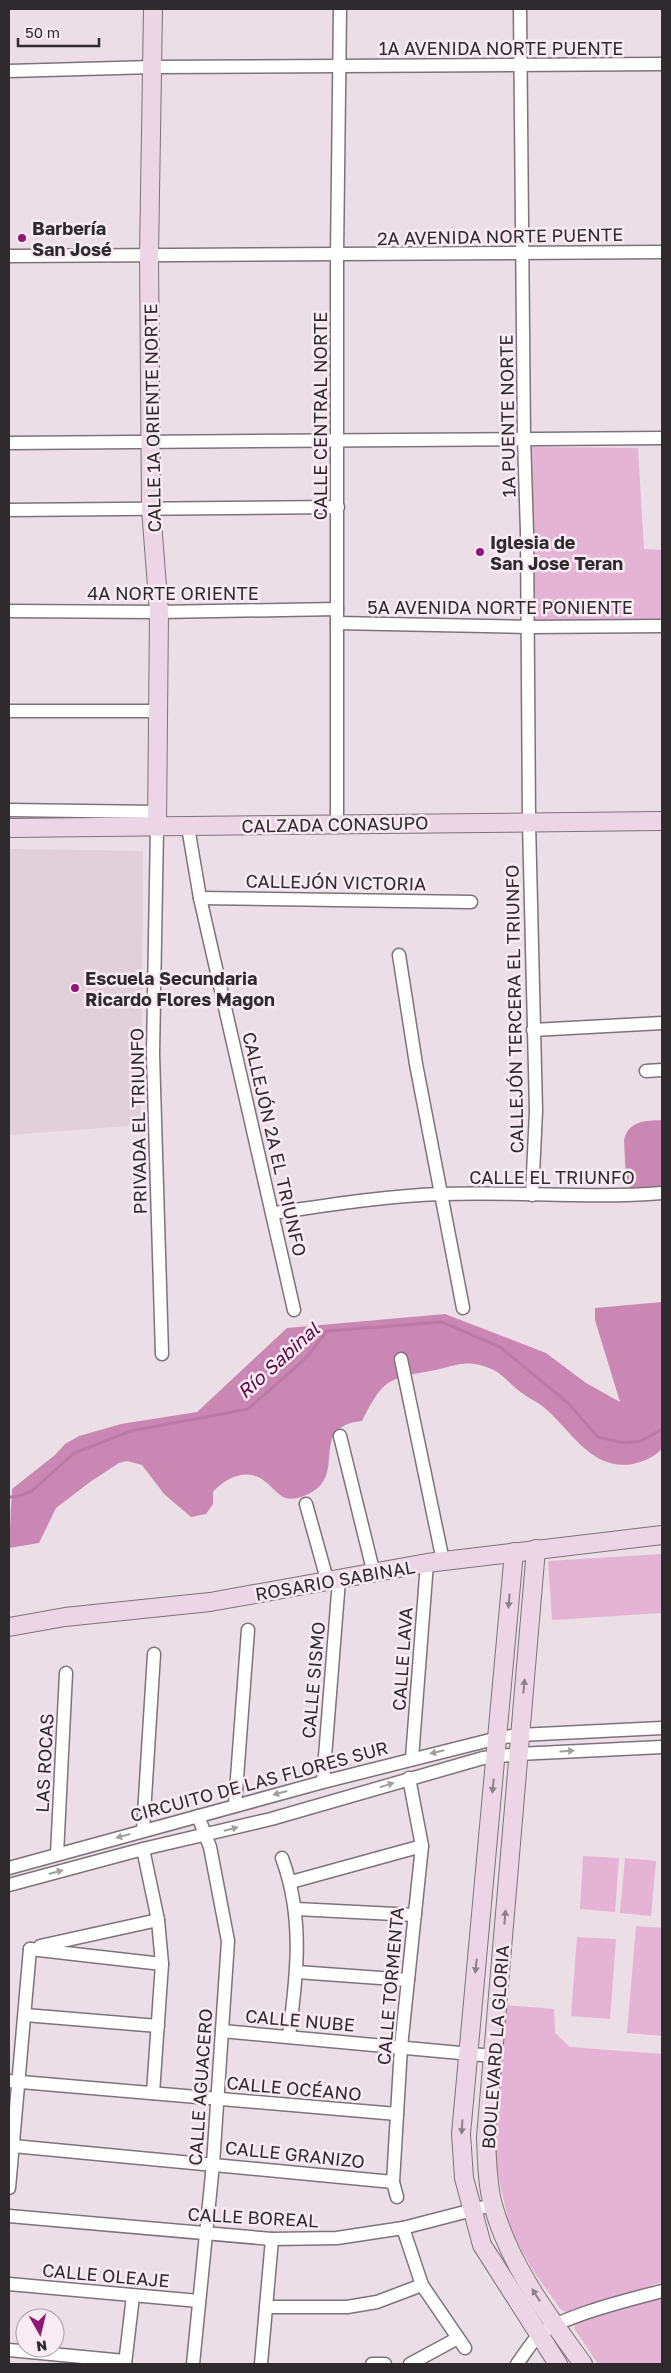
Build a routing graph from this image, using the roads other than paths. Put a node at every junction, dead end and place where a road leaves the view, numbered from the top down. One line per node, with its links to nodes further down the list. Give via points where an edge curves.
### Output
1 (153, 9): 7 (street, CALLE 1A ORIENTE NORTE)
2 (340, 9): 6 (street, CALLE CENTRAL NORTE)
3 (520, 9): 5 (street, 1A PUENTE NORTE)
4 (662, 64): 5 (street, 1A AVENIDA NORTE PUENTE)
5 (520, 65): 6 (street, 1A AVENIDA NORTE PUENTE); 9 (street, 1A PUENTE NORTE)
6 (340, 66): 7 (street, 1A AVENIDA NORTE PUENTE); 12 (street, CALLE CENTRAL NORTE)
7 (153, 67): 8 (street, 1A AVENIDA NORTE PUENTE); 11 (street, CALLE 1A ORIENTE NORTE)
8 (9, 71)
9 (522, 252): 10 (street, 2A AVENIDA NORTE PUENTE); 12 (street, 2A AVENIDA NORTE PUENTE); 14 (street, 1A PUENTE NORTE)
10 (662, 252)
11 (149, 255): 12 (street, 2A AVENIDA NORTE PUENTE); 13 (street, 2A AVENIDA NORTE PUENTE); 18 (street, CALLE 1A ORIENTE NORTE)
12 (337, 255): 16 (street, CALLE CENTRAL NORTE)
13 (9, 256)
14 (524, 438): 15 (street); 16 (street); 27 (street, 1A PUENTE NORTE)
15 (662, 438)
16 (338, 441): 18 (street); 19 (street, CALLE CENTRAL NORTE)
17 (9, 443): 18 (street)
18 (151, 443): 20 (street, CALLE 1A ORIENTE NORTE)
19 (338, 507): 20 (street); 22 (street, CALLE CENTRAL NORTE)
20 (151, 509): 21 (street); 24 (street, CALLE 1A ORIENTE NORTE)
21 (9, 510)
22 (337, 609): 24 (street, 4A NORTE ORIENTE); 25 (street, CALLE CENTRAL NORTE)
23 (9, 611): 24 (street, 4A NORTE ORIENTE)
24 (159, 612): 29 (street, CALLE 1A ORIENTE NORTE)
25 (337, 623): 27 (street, 5A AVENIDA NORTE PONIENTE); 34 (street, CALLE CENTRAL NORTE)
26 (662, 626): 27 (street, 5A AVENIDA NORTE PONIENTE)
27 (528, 627): 32 (street, 1A PUENTE NORTE)
28 (9, 711): 29 (street)
29 (158, 711): 31 (street, CALLE 1A ORIENTE NORTE)
30 (9, 810): 31 (street)
31 (157, 819): 35 (street, CALZADA CONASUPO); 36 (street, CALZADA CONASUPO); 50 (street, PRIVADA EL TRIUNFO, via 153,1054)
32 (529, 822): 33 (street, CALZADA CONASUPO); 34 (street, CALZADA CONASUPO); 41 (street, CALLEJÓN TERCERA EL TRIUNFO)
33 (662, 822)
34 (337, 824): 35 (street, CALZADA CONASUPO)
35 (188, 827): 37 (street, CALLEJÓN 2A EL TRIUNFO)
36 (9, 828)
37 (200, 898): 38 (street, CALLEJÓN VICTORIA); 47 (street, CALLEJÓN 2A EL TRIUNFO)
38 (471, 902)
39 (398, 955): 45 (street)
40 (662, 1023): 41 (street)
41 (533, 1030): 46 (street, CALLEJÓN TERCERA EL TRIUNFO, via 536,1111)
42 (662, 1070): 43 (street)
43 (646, 1071)
44 (662, 1193): 46 (street, CALLE EL TRIUNFO)
45 (442, 1194): 46 (street, CALLE EL TRIUNFO); 47 (street, CALLE EL TRIUNFO); 48 (street)
46 (532, 1195)
47 (274, 1213): 49 (street, CALLEJÓN 2A EL TRIUNFO)
48 (463, 1308)
49 (294, 1310)
50 (162, 1354)
51 (402, 1359): 57 (street, CALLE LAVA)
52 (340, 1436): 58 (street)
53 (306, 1504): 59 (street)
54 (662, 1534): 55 (street, ROSARIO SABINAL)
55 (536, 1549): 56 (street, ROSARIO SABINAL); 65 (street, BOULEVARD LA GLORIA, one-way to 55)
56 (514, 1552): 57 (street, ROSARIO SABINAL); 66 (street, BOULEVARD LA GLORIA, one-way to 66)
57 (435, 1562): 58 (street, ROSARIO SABINAL); 69 (street, CALLE LAVA)
58 (374, 1574): 59 (street, ROSARIO SABINAL)
59 (333, 1581): 60 (street, ROSARIO SABINAL, via 210,1602 65,1617); 71 (street, CALLE SISMO)
60 (9, 1627)
61 (248, 1630): 72 (street)
62 (154, 1654): 74 (street)
63 (66, 1673): 78 (street, LAS ROCAS)
64 (662, 1728): 65 (street, CIRCUITO DE LAS FLORES SUR)
65 (519, 1735): 66 (street, CIRCUITO DE LAS FLORES SUR); 68 (street, BOULEVARD LA GLORIA)
66 (497, 1747): 68 (street); 69 (street, CIRCUITO DE LAS FLORES SUR, one-way to 69); 70 (street); 95 (street, BOULEVARD LA GLORIA, one-way to 95)
67 (662, 1747): 68 (street, one-way to 67)
68 (518, 1754): 96 (street, BOULEVARD LA GLORIA, one-way to 68)
69 (412, 1758): 71 (street, CIRCUITO DE LAS FLORES SUR)
70 (409, 1778): 75 (street, one-way to 70); 76 (street, CALLE TORMENTA)
71 (322, 1782): 72 (street, CIRCUITO DE LAS FLORES SUR, one-way to 72)
72 (235, 1805): 73 (street, CIRCUITO DE LAS FLORES SUR)
73 (198, 1816): 74 (street, CIRCUITO DE LAS FLORES SUR); 75 (street, CALLE AGUACERO)
74 (143, 1830): 78 (street, CIRCUITO DE LAS FLORES SUR, one-way to 78)
75 (205, 1835): 77 (street); 92 (street, CALLE AGUACERO, via 228,1941)
76 (422, 1846): 81 (street); 84 (street, CALLE TORMENTA)
77 (142, 1849): 82 (street, one-way to 77); 85 (street)
78 (57, 1854): 80 (street, CIRCUITO DE LAS FLORES SUR)
79 (282, 1858): 81 (street)
80 (9, 1868)
81 (291, 1882): 83 (street)
82 (9, 1885)
83 (296, 1909): 84 (street); 88 (street)
84 (415, 1915): 89 (street, CALLE TORMENTA)
85 (158, 1920): 86 (street); 87 (street)
86 (30, 1949): 87 (street); 90 (street)
87 (162, 1964): 91 (street)
88 (297, 1972): 89 (street); 93 (street)
89 (408, 1980): 94 (street, CALLE TORMENTA)
90 (24, 2015): 91 (street); 97 (street)
91 (158, 2026): 98 (street)
92 (222, 2030): 93 (street, CALLE NUBE); 99 (street, CALLE AGUACERO)
93 (289, 2036): 94 (street, CALLE NUBE)
94 (401, 2047): 95 (street, CALLE NUBE); 100 (street, CALLE TORMENTA)
95 (467, 2053): 96 (street, CALLE NUBE); 107 (street, BOULEVARD LA GLORIA, one-way to 107, via 461,2134 464,2178)
96 (493, 2056): 106 (street, BOULEVARD LA GLORIA, via 486,2137)
97 (13, 2082): 98 (street, CALLE OCÉANO); 101 (street)
98 (153, 2093): 99 (street, CALLE OCÉANO)
99 (217, 2100): 100 (street, CALLE OCÉANO); 102 (street, CALLE AGUACERO)
100 (397, 2114): 103 (street, CALLE TORMENTA)
101 (13, 2146): 102 (street, CALLE GRANIZO); 104 (street)
102 (213, 2164): 103 (street, CALLE GRANIZO); 110 (street, CALLE AGUACERO)
103 (393, 2182): 105 (street, CALLE TORMENTA)
104 (9, 2188)
105 (397, 2198)
106 (492, 2204): 107 (street, CALLE BOREAL); 118 (street, BOULEVARD LA GLORIA, one-way to 106, via 506,2245)
107 (471, 2210): 109 (street, CALLE BOREAL); 119 (street, BOULEVARD LA GLORIA, via 482,2245)
108 (9, 2216): 110 (street, CALLE BOREAL)
109 (403, 2228): 111 (street, CALLE BOREAL, via 337,2238); 113 (street)
110 (205, 2233): 111 (street, CALLE BOREAL); 116 (street, CALLE AGUACERO)
111 (272, 2239): 117 (street)
112 (9, 2284): 115 (street, CALLE OLEAJE)
113 (422, 2285): 117 (street, via 377,2302 348,2307); 126 (street, via 461,2343)
114 (662, 2291): 118 (street, via 621,2301)
115 (134, 2296): 116 (street, CALLE OLEAJE); 121 (street)
116 (199, 2301): 122 (street, CALLE AGUACERO)
117 (266, 2307): 123 (street)
118 (555, 2325): 119 (street); 129 (street, BOULEVARD LA GLORIA)
119 (538, 2336): 127 (street); 128 (street, BOULEVARD LA GLORIA)
120 (9, 2350): 121 (street)
121 (125, 2363)
122 (192, 2364)
123 (261, 2364)
124 (372, 2364): 125 (street)
125 (385, 2364)
126 (410, 2364)
127 (517, 2364)
128 (558, 2364)
129 (583, 2364)

